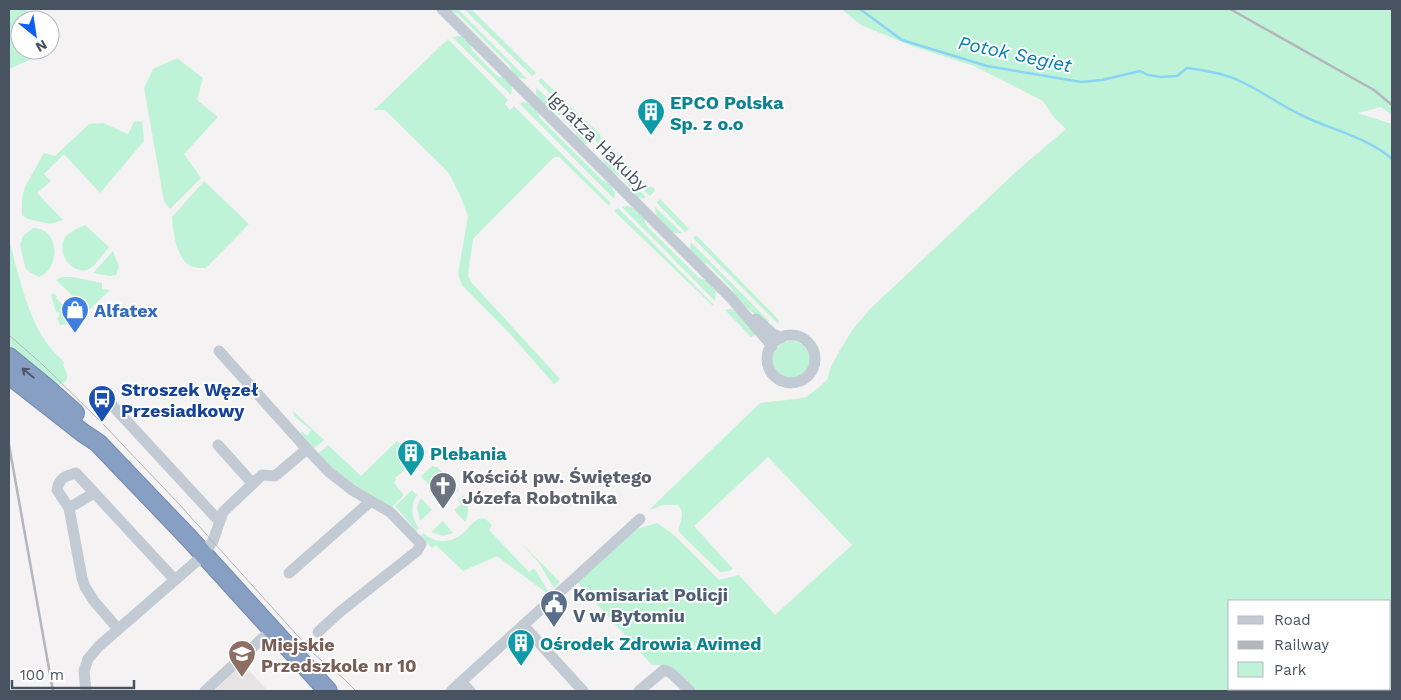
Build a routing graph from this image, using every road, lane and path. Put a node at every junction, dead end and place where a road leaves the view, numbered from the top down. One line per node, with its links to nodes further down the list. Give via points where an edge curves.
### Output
1 (442, 9): 2 (street, Ignatza Hakuby)
2 (730, 297): 3 (street, Ignatza Hakuby); 4 (street, Ignatza Hakuby)
3 (782, 338): 4 (street); 4 (street, via 790,335 799,337 813,349 815,362 807,378 794,383 777,378 768,364)
4 (772, 346)
5 (218, 351): 11 (street)
6 (9, 357): 9 (highway, one-way to 6, via 78,416)
7 (9, 375): 9 (highway)
8 (99, 392): 17 (street)
9 (98, 443): 18 (highway)
10 (218, 444): 12 (street)
11 (307, 449): 12 (street, via 275,476 262,475); 14 (street, via 334,476)
12 (252, 484): 17 (street, via 223,512)
13 (94, 493): 15 (street); 15 (street, via 76,473 66,476 58,483 57,490); 20 (street)
14 (370, 501): 19 (street); 23 (street, via 390,512 421,544 417,551)
15 (69, 508): 22 (street, via 82,578 94,601)
16 (640, 520): 21 (street)
17 (220, 521): 18 (street, via 213,541)
18 (203, 554): 20 (street); 28 (highway)
19 (289, 573)
20 (175, 580): 22 (street)
21 (523, 625): 25 (street); 31 (street)
22 (118, 629): 26 (street, via 88,659 84,672)
23 (318, 632)
24 (265, 636): 27 (street)
25 (461, 682): 29 (street); 30 (street)
26 (86, 691)
27 (205, 691)
28 (328, 691)
29 (450, 691)
30 (470, 691)
31 (583, 691)
32 (640, 691): 33 (street, via 664,670)
33 (690, 691)

